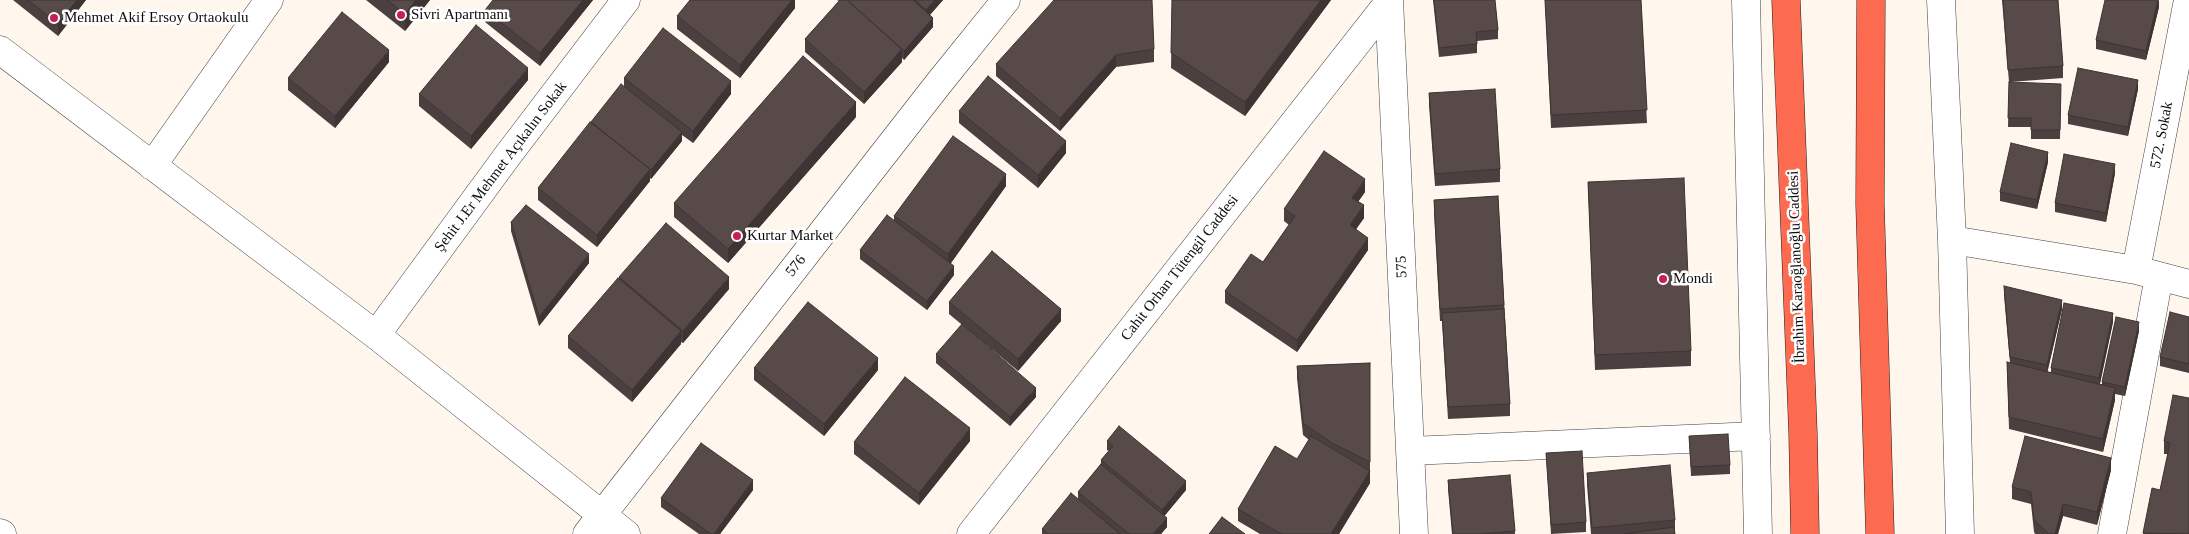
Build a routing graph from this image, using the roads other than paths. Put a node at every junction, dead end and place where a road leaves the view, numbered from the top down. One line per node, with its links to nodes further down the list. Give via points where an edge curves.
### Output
1 (269, 0): 11 (street)
2 (626, 0): 15 (street, Şehit J.Er Mehmet Açıkalın Sokak)
3 (1006, 0): 18 (street, 576)
4 (1746, 0): 16 (street)
5 (1786, 0): 23 (highway, İbrahim Karaoğlanoğlu Caddesi)
6 (1871, 0): 24 (highway, via 1870,204)
7 (1941, 0): 12 (street)
8 (2188, 0): 13 (street, 572. Sokak)
9 (1389, 1): 17 (street, 575); 21 (street, Cahit Orhan Tütengil Caddesi)
10 (3, 59): 11 (street)
11 (152, 166): 15 (street)
12 (1952, 240): 13 (street); 25 (street)
13 (2148, 273): 14 (street); 26 (street, 572. Sokak)
14 (2189, 284)
15 (376, 335): 18 (street)
16 (1756, 436): 17 (street); 22 (street)
17 (1410, 451): 19 (street, 575)
18 (594, 524): 20 (street)
19 (1412, 531)
20 (626, 534)
21 (971, 534)
22 (1758, 534)
23 (1805, 534)
24 (1880, 534)
25 (1960, 534)
26 (2112, 534)

